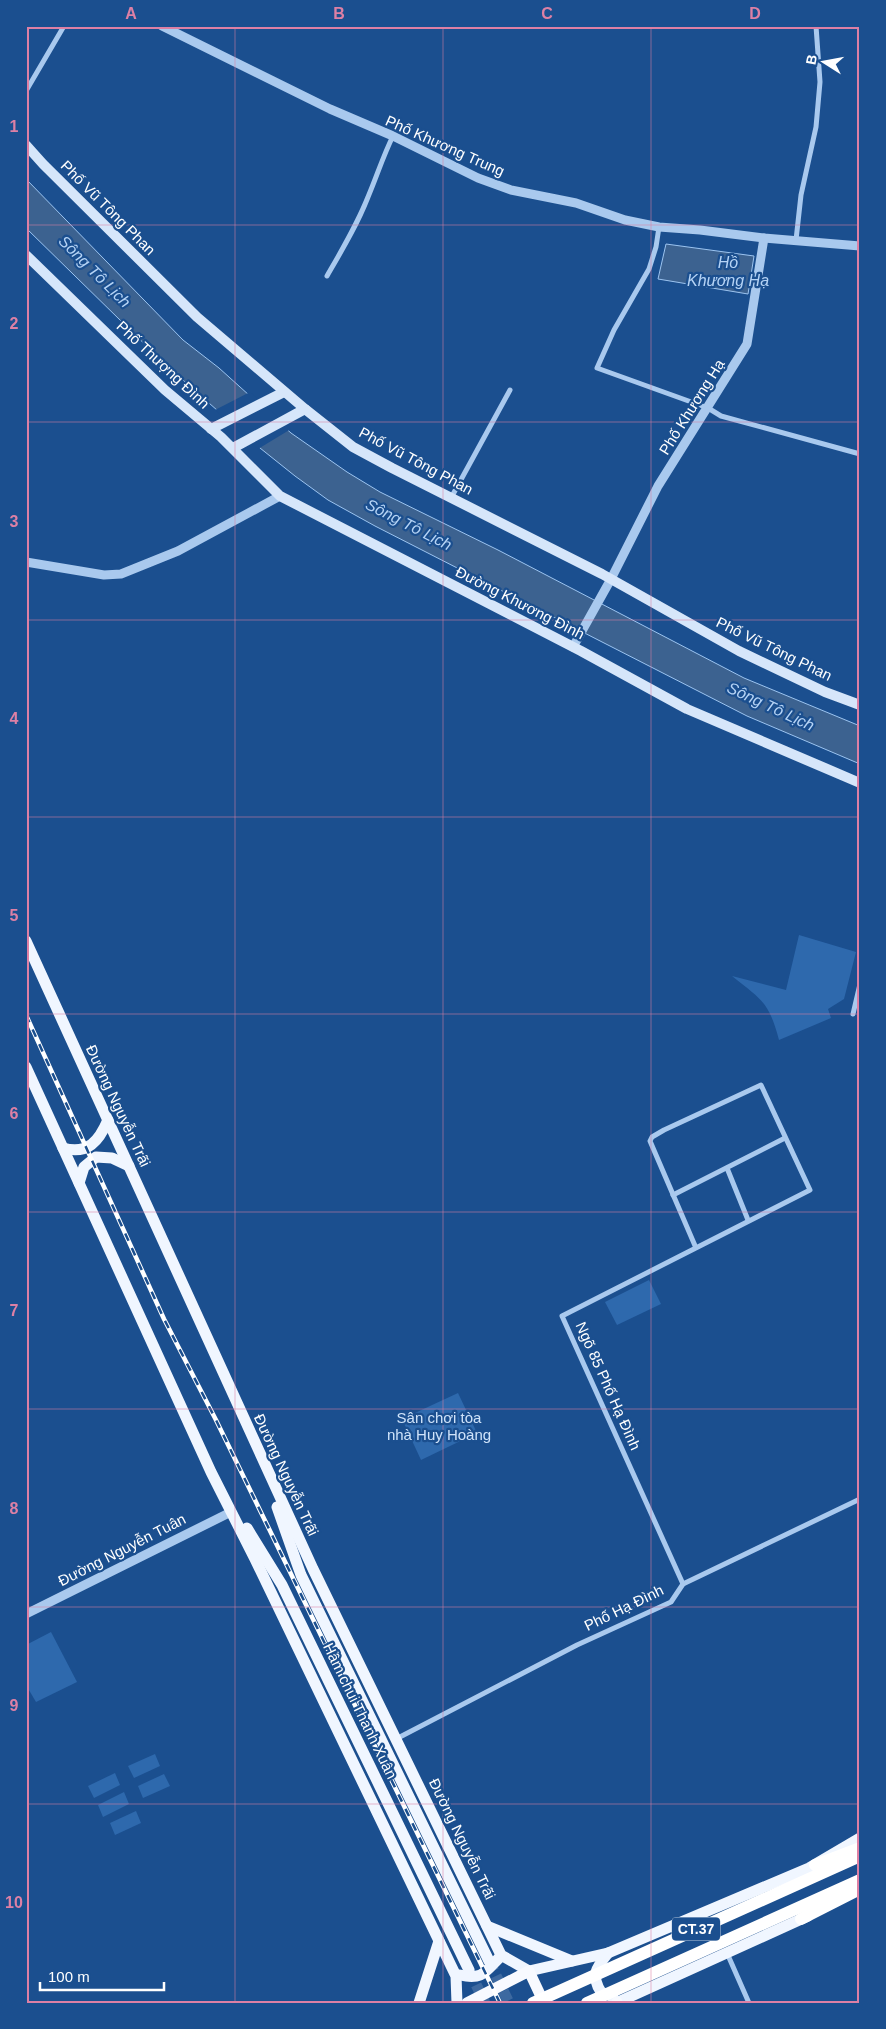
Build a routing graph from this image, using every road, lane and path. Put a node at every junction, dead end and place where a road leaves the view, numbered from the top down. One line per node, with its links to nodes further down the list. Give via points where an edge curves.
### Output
1 (64, 26): 4 (street)
2 (162, 26): 5 (street, Phố Khương Trung, via 296,93)
3 (816, 26): 9 (street, via 820,82 816,127 801,195)
4 (26, 91)
5 (394, 136): 7 (street, Phố Khương Trung, via 478,178 511,190 576,203 625,220); 12 (street, via 349,238)
6 (26, 145): 14 (main road, Phố Vũ Tông Phan, via 197,317)
7 (659, 227): 8 (street, Phố Khương Trung); 15 (street, via 649,269 614,330 598,368)
8 (764, 238): 9 (street, Phố Khương Trung); 15 (street, Phố Khương Hạ, via 747,344)
9 (796, 240): 10 (street, Phố Khương Trung)
10 (860, 246)
11 (26, 254): 17 (main road, Phố Thượng Đình, via 165,390)
12 (327, 276)
13 (510, 390): 21 (street)
14 (284, 392): 16 (main road, Phố Vũ Tông Phan); 17 (main road)
15 (708, 408): 19 (street, via 721,416); 23 (street, Phố Khương Hạ, via 658,486)
16 (305, 409): 18 (main road); 21 (main road, Phố Vũ Tông Phan, via 353,447)
17 (212, 429): 18 (main road, Phố Thượng Đình)
18 (238, 446): 20 (main road, Phố Thượng Đình)
19 (860, 454)
20 (280, 496): 22 (street, via 178,551 121,574 104,575); 24 (main road, Đường Khương Đình)
21 (451, 498): 23 (main road, Phố Vũ Tông Phan)
22 (26, 562)
23 (611, 579): 24 (street, Phố Khương Hạ); 25 (main road, Phố Vũ Tông Phan, via 739,651)
24 (575, 643): 26 (main road, Đường Khương Đình, via 687,709)
25 (860, 705)
26 (860, 783)
27 (26, 941): 31 (main road, Đường Nguyễn Trãi)
28 (860, 984): 29 (street)
29 (853, 1014)
30 (26, 1067): 33 (main road)
31 (108, 1120): 33 (main road, via 101,1137 93,1144 78,1150); 34 (main road, Đường Nguyễn Trãi)
32 (785, 1138): 35 (street); 37 (street, via 760,1085 664,1130 650,1141); 38 (street, Ngõ 85 Phố Hạ Đình, via 810,1190)
33 (63, 1148): 36 (main road)
34 (129, 1166): 36 (main road, via 112,1158 96,1157 84,1167); 40 (main road, Đường Nguyễn Trãi)
35 (727, 1168): 37 (street); 38 (street)
36 (79, 1183): 41 (main road)
37 (673, 1195): 39 (street)
38 (748, 1220): 39 (street, Ngõ 85 Phố Hạ Đình)
39 (696, 1248): 44 (street, Ngõ 85 Phố Hạ Đình, via 562,1316)
40 (258, 1450): 46 (main road, Đường Nguyễn Trãi); 60 (main road, Hầm chui Thanh Xuân, via 300,1575)
41 (211, 1472): 43 (main road); 62 (main road, Hầm chui Thanh Xuân, via 282,1585)
42 (860, 1499): 44 (street, Phố Hạ Đình)
43 (230, 1512): 45 (street, Đường Nguyễn Tuân); 56 (main road)
44 (683, 1584): 46 (street, Phố Hạ Đình, via 671,1602 577,1645)
45 (26, 1614)
46 (396, 1739): 55 (main road, Đường Nguyễn Trãi)
47 (860, 1838): 50 (main road)
48 (860, 1848): 50 (highway)
49 (860, 1856): 70 (highway, CT.37, bridge)
50 (815, 1865): 58 (main road)
51 (860, 1882): 65 (main road, via 667,1970); 72 (highway, CT.37, bridge)
52 (860, 1889): 54 (highway)
53 (860, 1896): 54 (main road)
54 (801, 1919): 57 (main road)
55 (487, 1926): 59 (main road, Đường Nguyễn Trãi); 61 (main road)
56 (439, 1941): 64 (main road); 67 (main road)
57 (727, 1951): 65 (main road); 73 (street)
58 (608, 1953): 61 (main road); 66 (main road, via 595,1969 595,1982 600,1991)
59 (501, 1955): 63 (main road); 64 (main road, via 488,1971 476,1977)
60 (489, 1961)
61 (572, 1961): 63 (main road)
62 (469, 1970)
63 (529, 1971): 69 (highway); 71 (highway)
64 (456, 1976): 68 (main road)
65 (664, 1980): 66 (main road)
66 (618, 2002)
67 (419, 2003)
68 (457, 2003)
69 (467, 2003)
70 (533, 2003)
71 (544, 2003)
72 (587, 2003)
73 (749, 2003)

